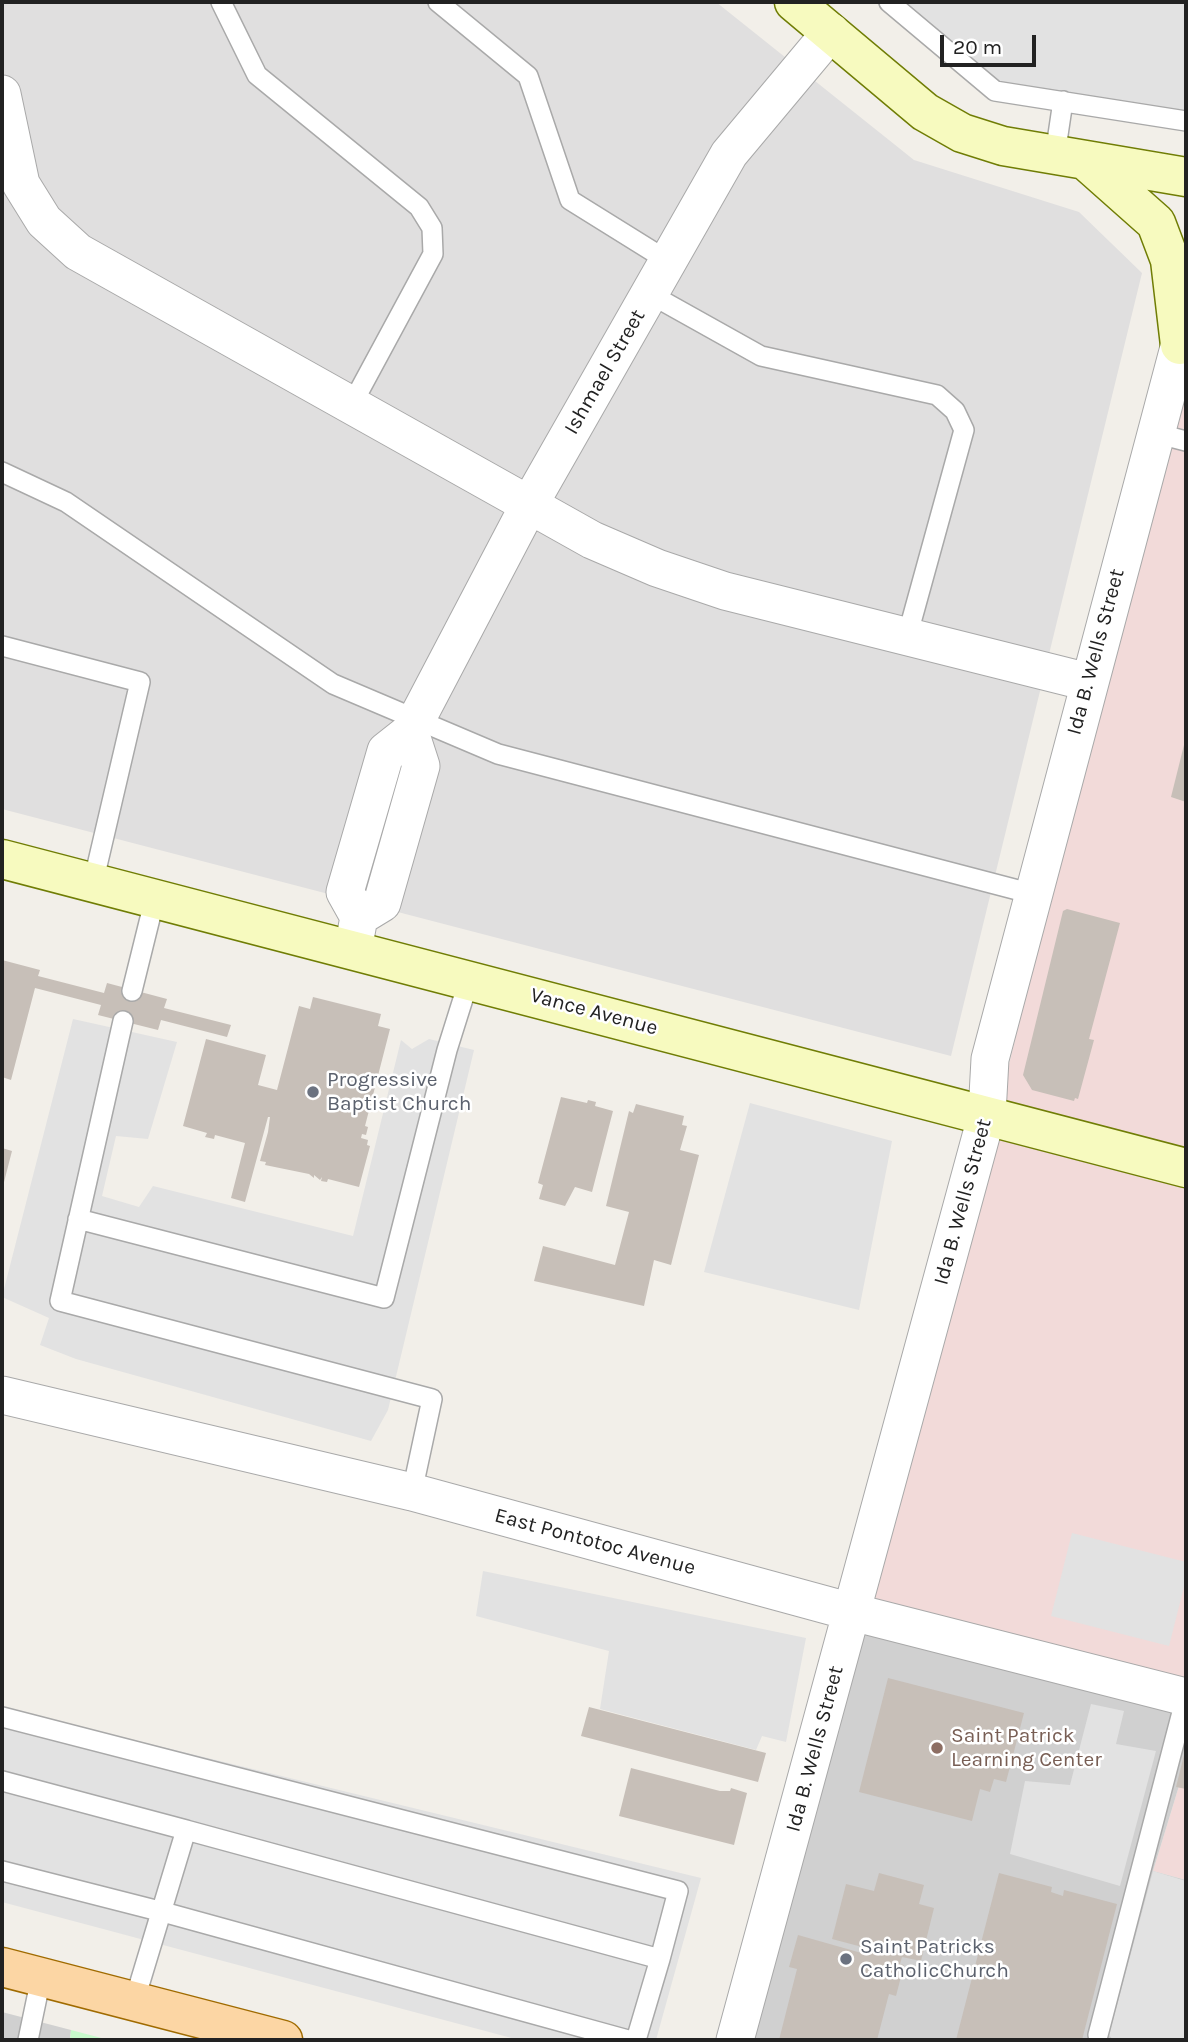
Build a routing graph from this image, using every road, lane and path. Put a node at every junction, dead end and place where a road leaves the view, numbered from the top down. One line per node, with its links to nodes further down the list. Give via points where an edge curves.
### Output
1 (221, 2): 15 (lane, via 257,75 419,207 432,228 433,254)
2 (438, 2): 12 (lane, via 528,76 569,200)
3 (794, 2): 5 (street)
4 (889, 2): 7 (lane, via 995,91)
5 (831, 32): 9 (street, via 925,112 962,133 1003,146); 12 (street, Ishmael Street, via 729,154)
6 (2, 93): 11 (street)
7 (1063, 101): 8 (lane); 9 (lane)
8 (1186, 121)
9 (1070, 157): 10 (street); 14 (street, via 1156,223 1170,260)
10 (1186, 177)
11 (11, 187): 15 (street, via 78,252)
12 (668, 261): 13 (street, Ishmael Street)
13 (650, 294): 18 (street, Ishmael Street); 19 (lane, via 761,356 937,395 955,411 964,430)
14 (1183, 333): 16 (street, Ida B. Wells Street)
15 (351, 406): 18 (street)
16 (1171, 437): 21 (street, Ida B. Wells Street)
17 (2, 472): 22 (lane, via 66,502 333,684)
18 (529, 505): 19 (street, via 592,540 657,568 725,591); 22 (street, Ishmael Street)
19 (907, 637): 21 (street)
20 (2, 646): 24 (lane, via 140,682)
21 (1088, 682): 25 (street, Ida B. Wells Street)
22 (413, 726): 25 (lane, via 498,754); 27 (street, via 421,766 382,903)
23 (2, 859): 24 (street, Vance Avenue)
24 (93, 883): 26 (street, Vance Avenue)
25 (1033, 894): 31 (street, Ida B. Wells Street, via 990,1059)
26 (155, 898): 27 (street, Vance Avenue); 29 (lane)
27 (356, 933): 28 (street, Vance Avenue)
28 (469, 980): 31 (street, Vance Avenue); 33 (lane, via 384,1298)
29 (132, 991)
30 (123, 1021): 33 (lane)
31 (987, 1114): 32 (street, Vance Avenue); 36 (street, Ida B. Wells Street)
32 (1186, 1168)
33 (78, 1219): 35 (lane, via 60,1301 432,1399)
34 (2, 1395): 35 (street, East Pontotoc Avenue)
35 (412, 1492): 36 (street, East Pontotoc Avenue)
36 (852, 1612): 37 (street, East Pontotoc Avenue); 52 (street, Ida B. Wells Street)
37 (1186, 1697): 47 (lane)
38 (2, 1717): 43 (lane, via 678,1891)
39 (2, 1781): 40 (lane)
40 (186, 1830): 42 (lane); 43 (lane)
41 (2, 1871): 42 (lane)
42 (163, 1912): 46 (lane); 50 (lane)
43 (660, 1959): 51 (lane)
44 (2, 1968): 45 (main road)
45 (41, 1978): 46 (main road); 48 (lane)
46 (134, 2001): 49 (main road)
47 (1098, 2035)
48 (28, 2040)
49 (283, 2040)
50 (628, 2040)
51 (636, 2040)
52 (736, 2040)

